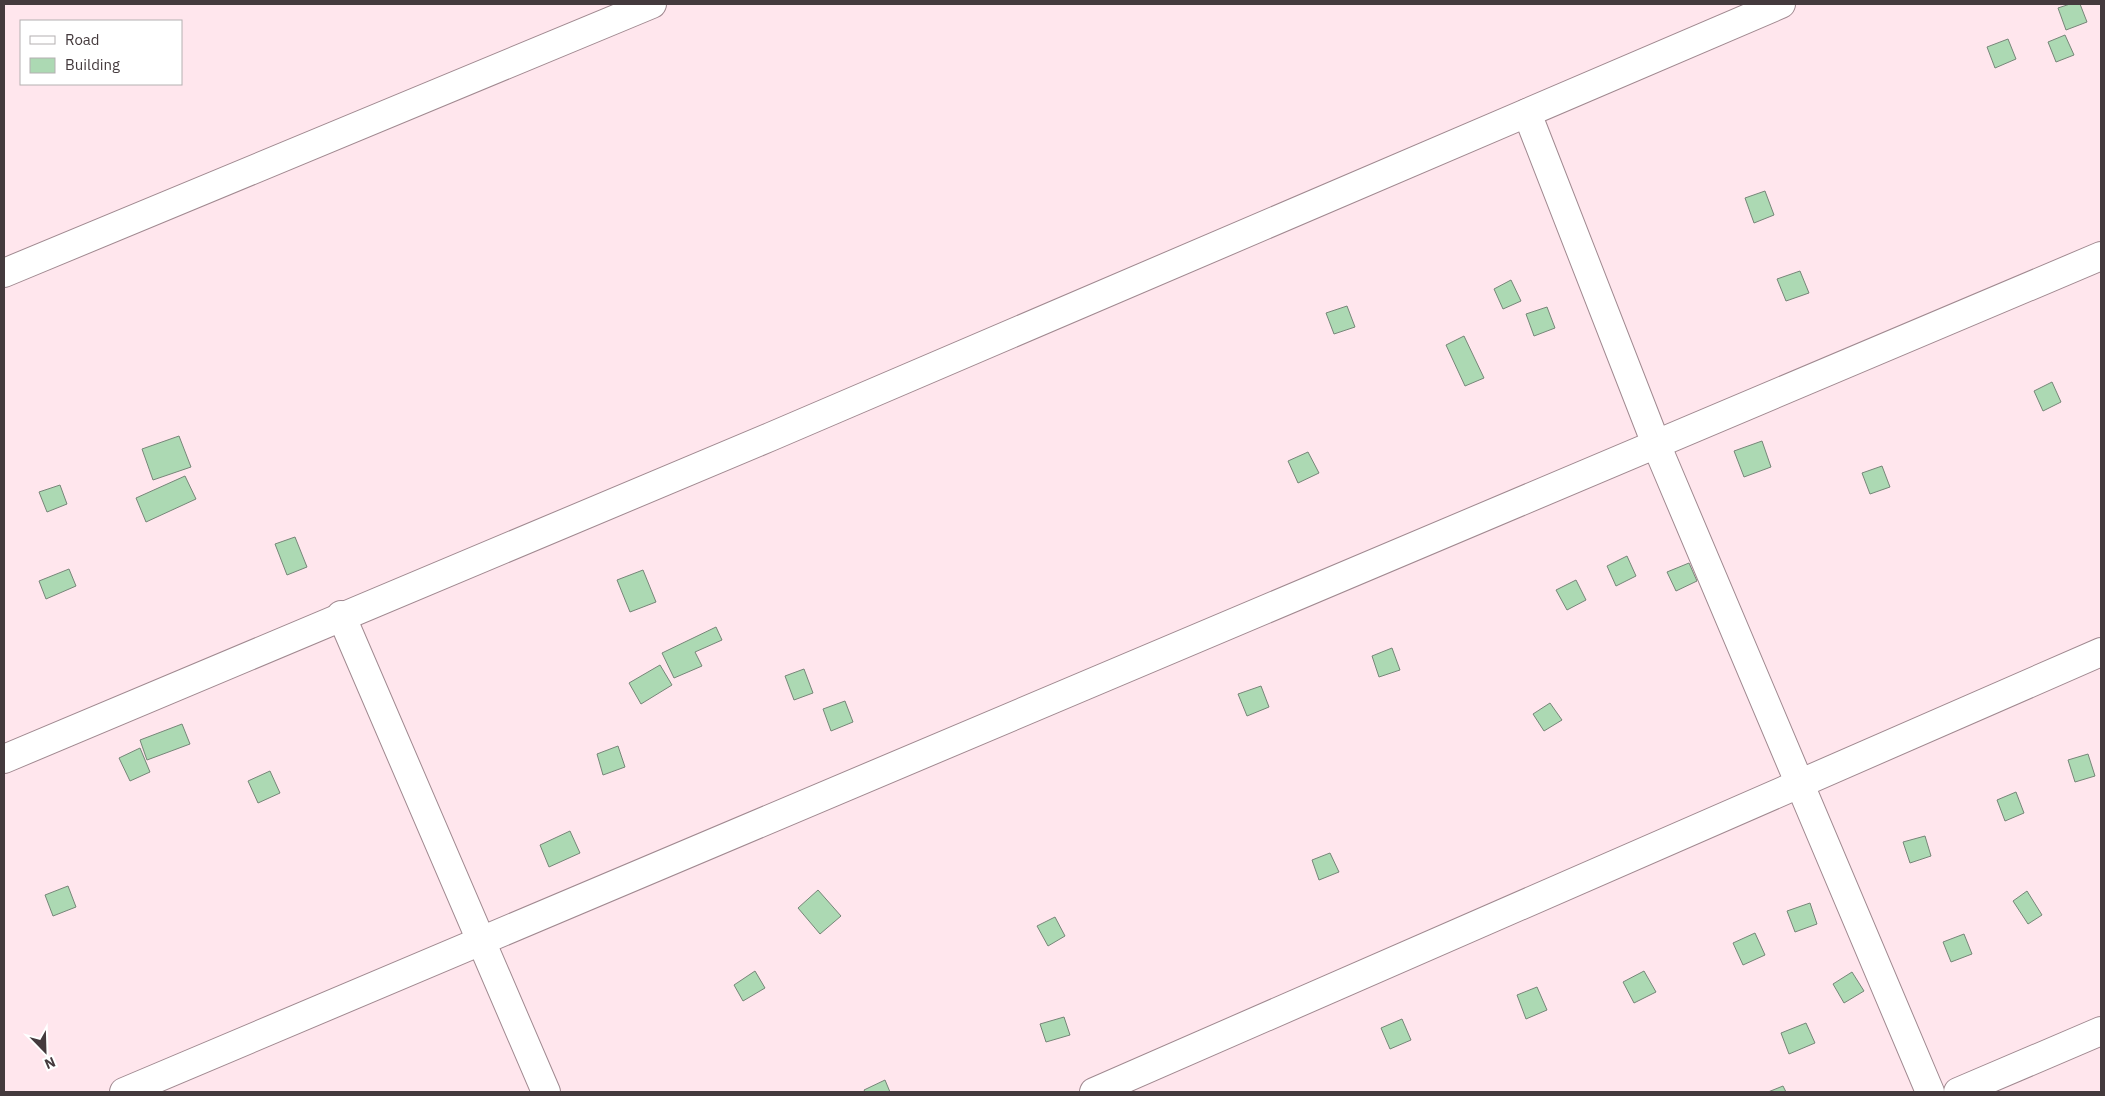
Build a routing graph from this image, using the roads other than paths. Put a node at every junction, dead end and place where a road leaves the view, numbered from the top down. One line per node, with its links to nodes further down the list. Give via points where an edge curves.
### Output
1 (652, 4): 5 (street)
2 (1781, 4): 3 (street)
3 (1527, 113): 6 (street); 7 (street, via 761,441)
4 (2101, 256): 6 (street)
5 (4, 273)
6 (1656, 444): 10 (street); 11 (street)
7 (341, 616): 9 (street); 11 (street)
8 (2101, 652): 10 (street)
9 (4, 759)
10 (1799, 784): 15 (street); 16 (street)
11 (481, 941): 13 (street); 14 (street)
12 (2101, 1031): 17 (street)
13 (124, 1092)
14 (546, 1092)
15 (1094, 1092)
16 (1930, 1092)
17 (1958, 1092)

